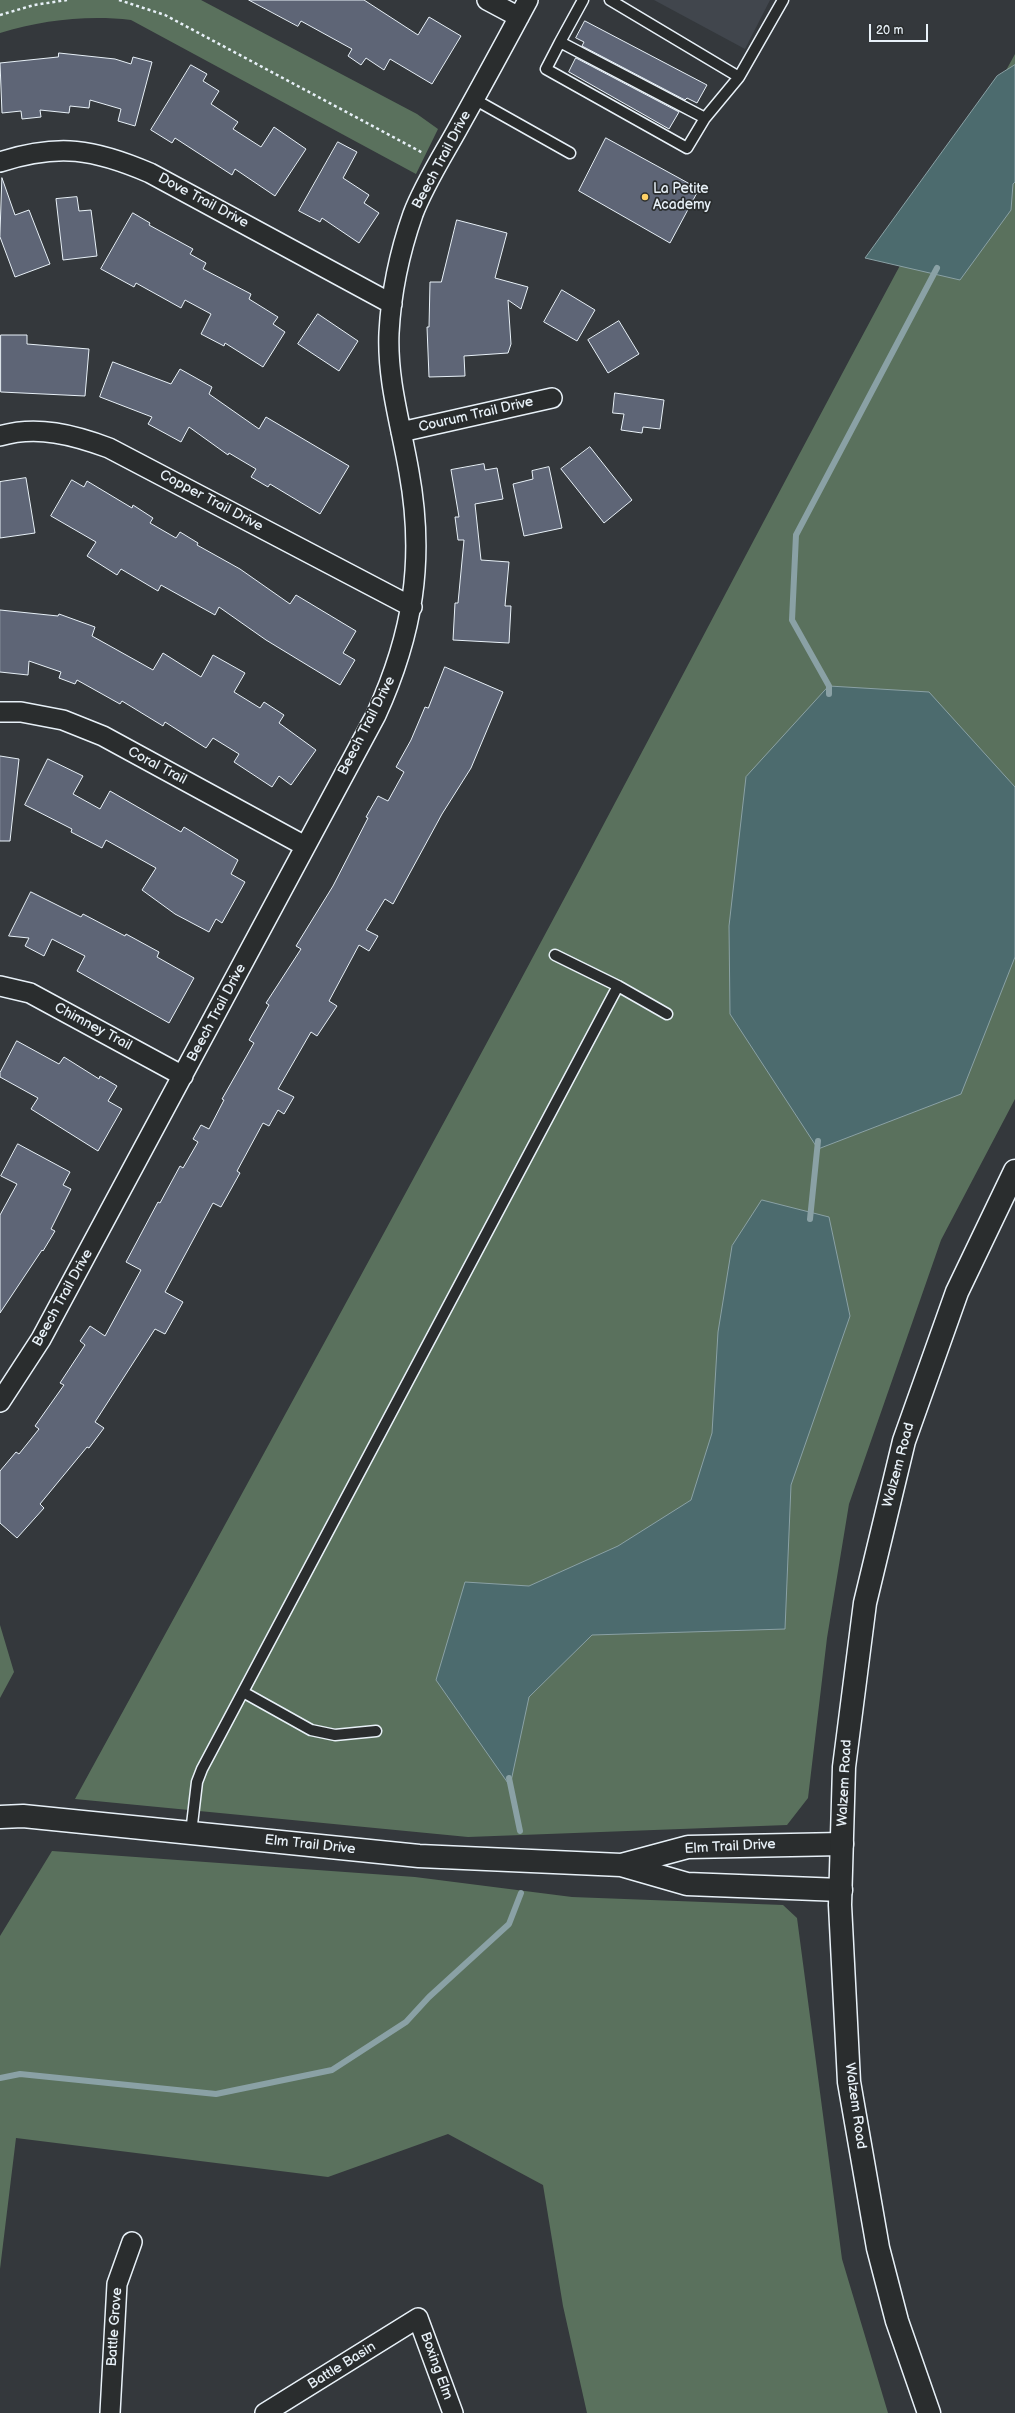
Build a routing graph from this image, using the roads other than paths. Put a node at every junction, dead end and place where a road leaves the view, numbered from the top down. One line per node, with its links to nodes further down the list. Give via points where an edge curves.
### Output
1 (487, 0): 6 (street)
2 (528, 0): 6 (street, Beech Trail Drive)
3 (583, 0): 7 (lane)
4 (783, 0): 8 (lane)
5 (612, 1): 8 (lane)
6 (519, 17): 9 (street, Beech Trail Drive)
7 (560, 42): 10 (lane); 10 (lane, via 546,69 687,148)
8 (739, 77): 10 (lane)
9 (474, 99): 11 (lane); 13 (street, Beech Trail Drive, via 413,214 399,265)
10 (705, 118)
11 (570, 153)
12 (0, 162): 13 (street, Dove Trail Drive, via 41,151 79,151 116,158 150,173)
13 (392, 304): 15 (street, Beech Trail Drive, via 389,333 390,368)
14 (552, 398): 15 (street, Courum Trail Drive)
15 (401, 432): 17 (street, Beech Trail Drive, via 416,518)
16 (0, 436): 17 (street, Copper Trail Drive, via 43,431 76,436 109,448)
17 (412, 607): 19 (street, Beech Trail Drive, via 392,680 376,715)
18 (0, 712): 19 (street, Coral Trail, via 21,712 63,720 103,736)
19 (305, 846): 24 (street, Beech Trail Drive)
20 (555, 955): 22 (lane)
21 (0, 986): 24 (street, Chimney Trail, via 30,994)
22 (618, 986): 23 (lane); 27 (lane)
23 (667, 1014)
24 (183, 1076): 26 (street, Beech Trail Drive, via 41,1339)
25 (1015, 1171): 31 (main road, Walzem Road, via 957,1292 904,1441 865,1603 844,1768)
26 (0, 1402)
27 (243, 1692): 28 (lane, via 311,1730 335,1735); 30 (lane, via 197,1782)
28 (376, 1731)
29 (0, 1817): 30 (main road, Elm Trail Drive, via 23,1816)
30 (191, 1833): 32 (main road, Elm Trail Drive, via 419,1856)
31 (842, 1844): 32 (main road, Elm Trail Drive, via 688,1847); 33 (main road, Walzem Road)
32 (621, 1865): 33 (main road, Elm Trail Drive, via 687,1884)
33 (841, 1890): 39 (main road, Walzem Road, via 851,2090 878,2248 897,2321)
34 (132, 2242): 36 (street, Battle Grove, via 117,2284)
35 (418, 2318): 37 (street, Battle Basin); 38 (street, Boxing Elm)
36 (110, 2413)
37 (265, 2413)
38 (453, 2413)
39 (929, 2413)

